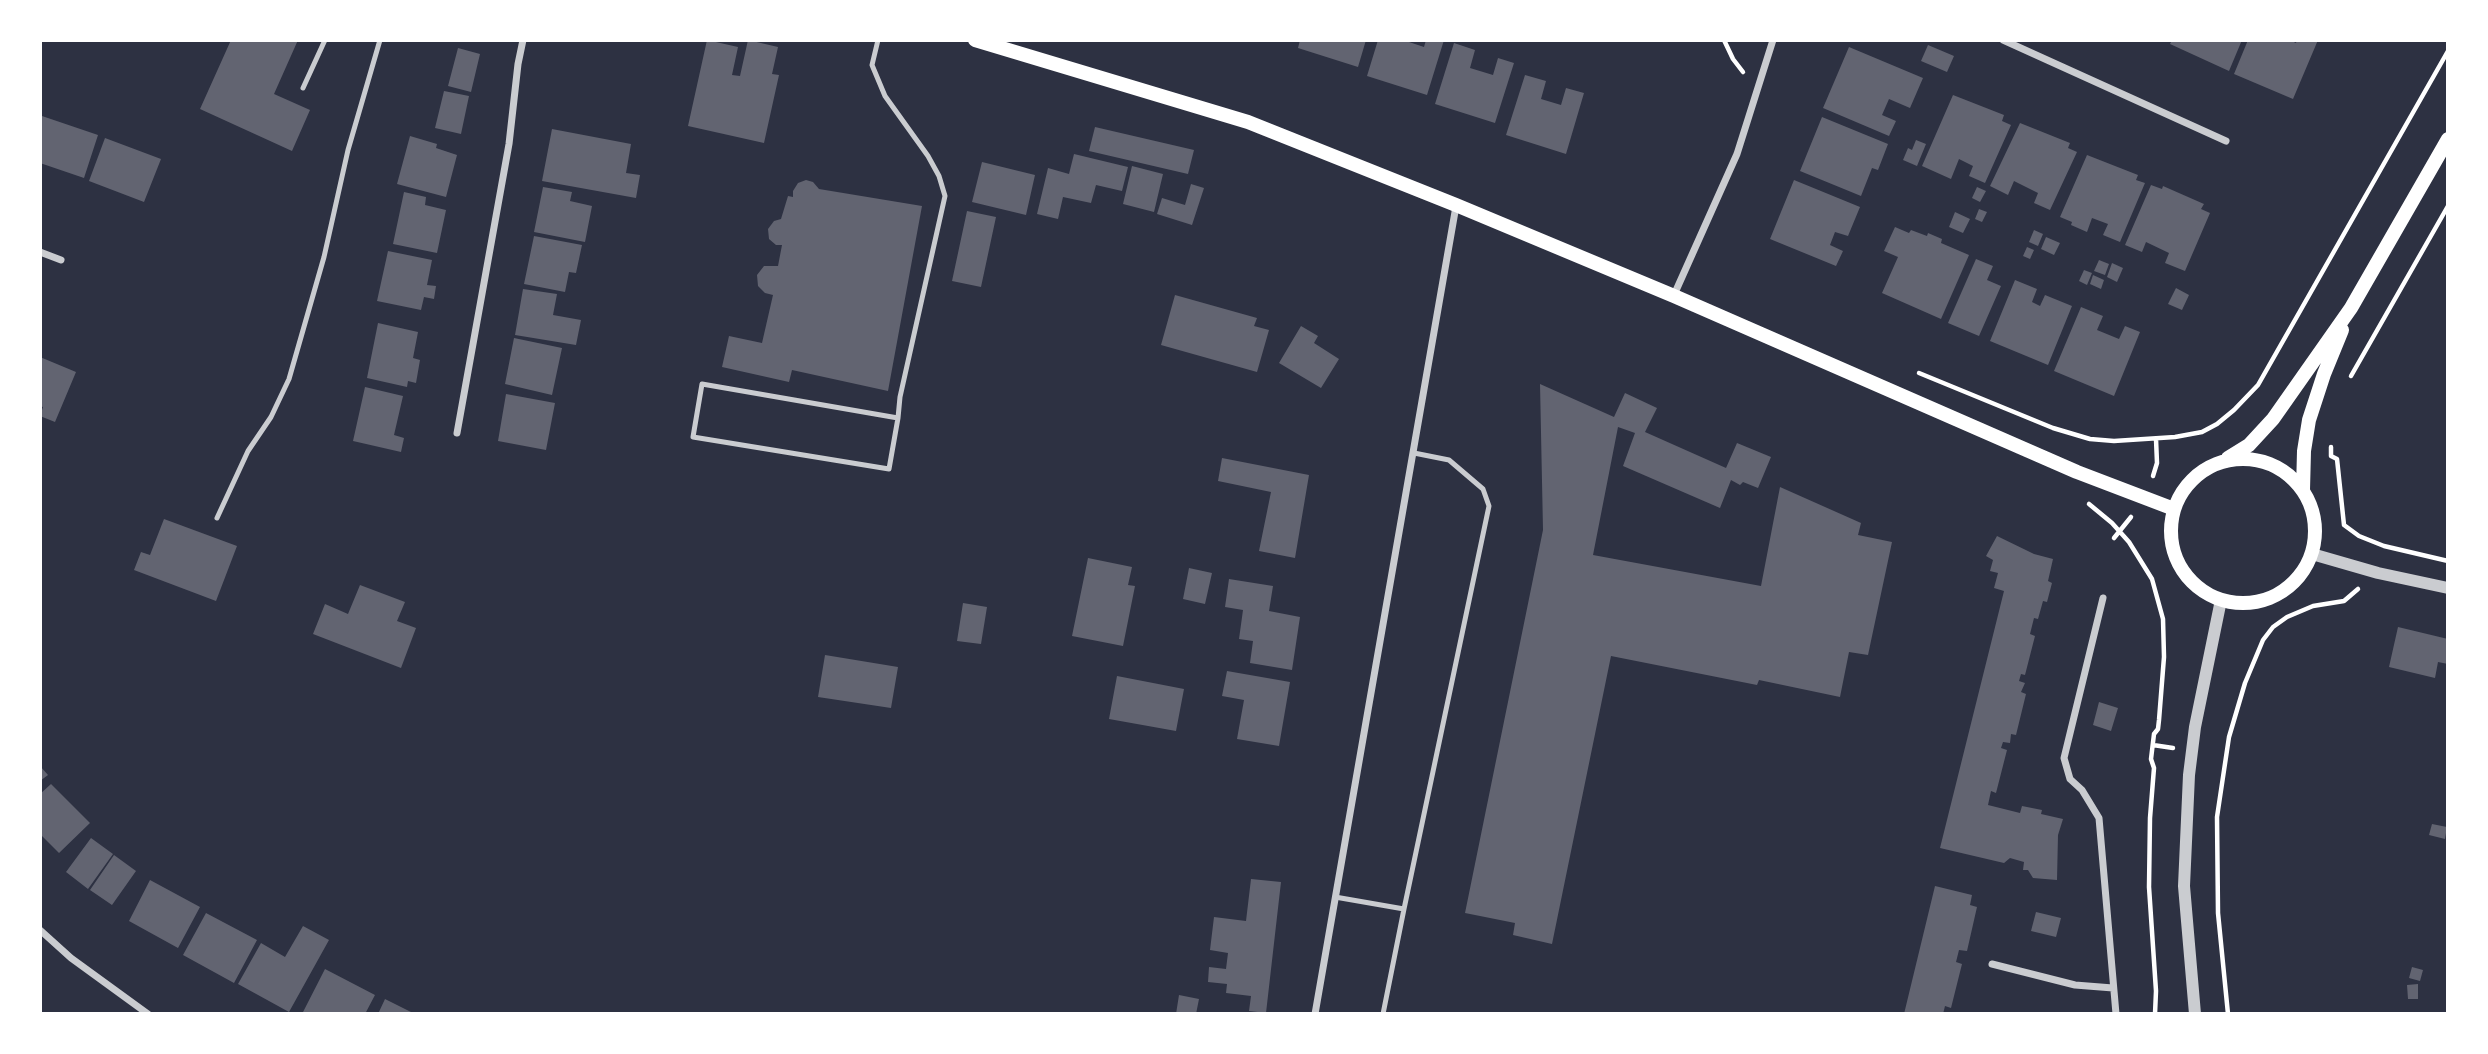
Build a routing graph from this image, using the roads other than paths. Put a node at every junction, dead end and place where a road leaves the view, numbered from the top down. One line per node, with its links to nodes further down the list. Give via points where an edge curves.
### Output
1 (325, 40): 8 (lane)
2 (380, 40): 22 (lane, via 289,379 248,451)
3 (523, 40): 17 (street, via 507,157)
4 (878, 40): 16 (lane, via 872,65 885,96 929,156 946,196)
5 (975, 40): 11 (main road, via 1248,122)
6 (1773, 40): 14 (street, via 1737,154)
7 (2003, 40): 10 (street)
8 (303, 89)
9 (2448, 139): 15 (main road)
10 (2226, 141)
11 (1456, 205): 14 (main road); 18 (street)
12 (40, 252): 13 (street)
13 (61, 260)
14 (1674, 296): 21 (main road, via 2077,472)
15 (2351, 307): 19 (main road, via 2271,421 2249,444); 20 (main road, via 2309,420)
16 (898, 418): 16 (lane, via 889,469 693,437 702,384)
17 (457, 433)
18 (1414, 453): 27 (street); 28 (lane, via 1449,460 1483,489 1489,506)
19 (2222, 462): 20 (main road, via 2268,463); 21 (main road, via 2201,472)
20 (2303, 490): 23 (main road, via 2313,510)
21 (2174, 509): 26 (main road, via 2171,531 2185,574 2201,590)
22 (217, 519)
23 (2312, 554): 24 (street); 26 (main road, via 2302,575 2286,590 2244,604)
24 (2448, 588)
25 (2103, 598): 31 (street, via 2064,758 2070,779 2099,818)
26 (2221, 600): 36 (street, via 2189,775 2183,886)
27 (1335, 897): 28 (lane); 33 (street)
28 (1404, 909): 34 (lane)
29 (40, 930): 32 (street)
30 (1992, 964): 31 (street, via 2075,985)
31 (2113, 988): 35 (street)
32 (148, 1014)
33 (1315, 1014)
34 (1383, 1014)
35 (2116, 1014)
36 (2195, 1014)

